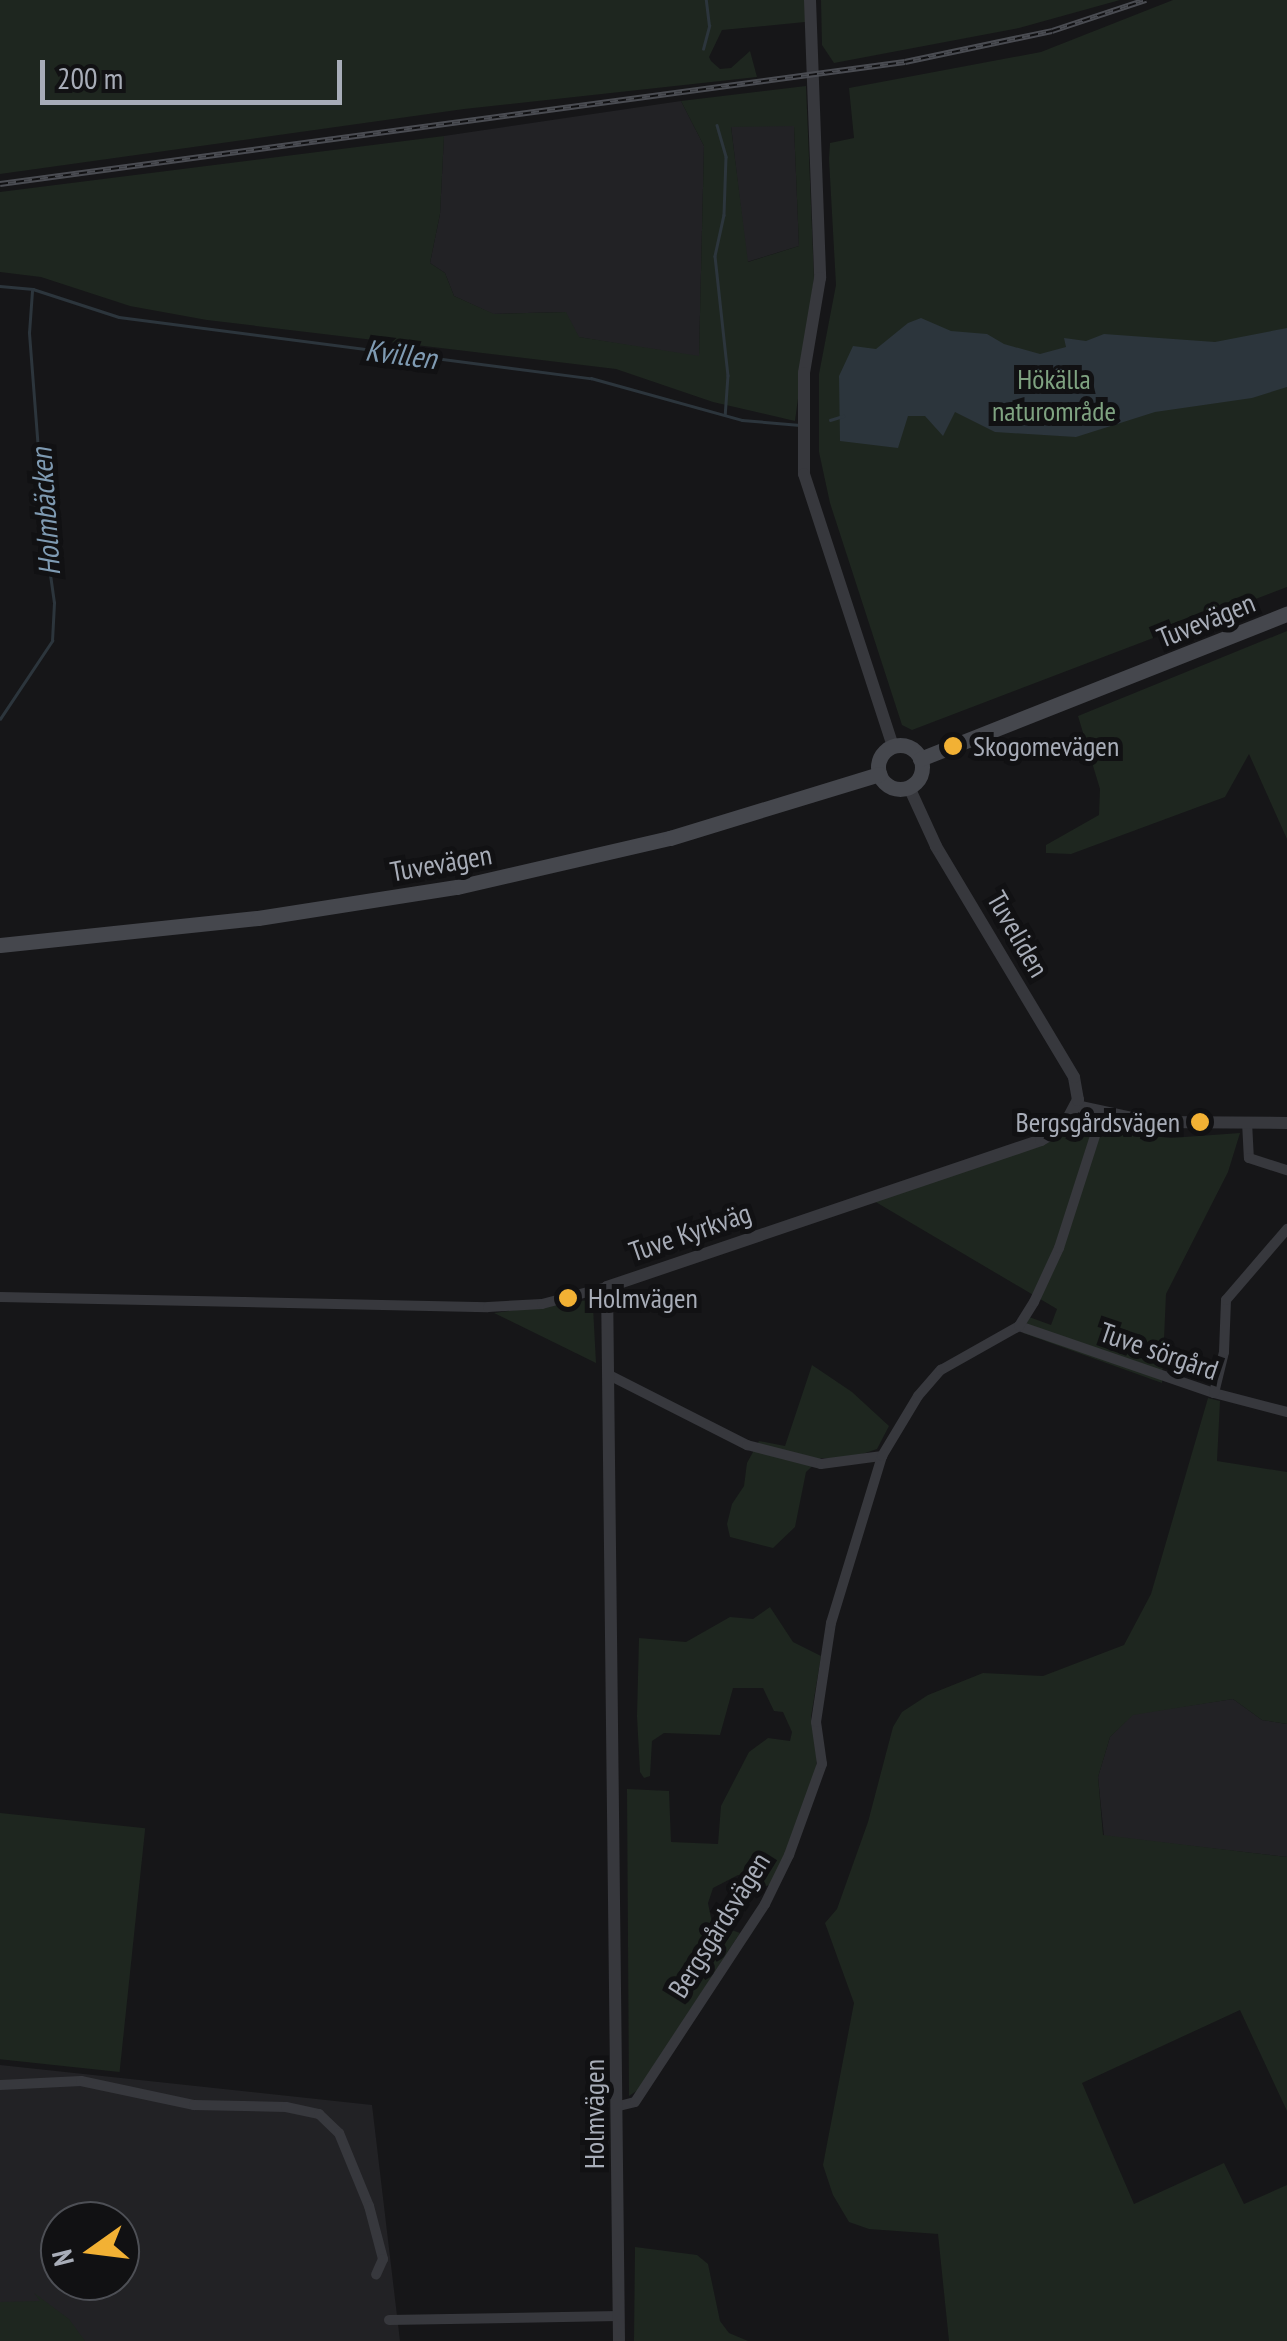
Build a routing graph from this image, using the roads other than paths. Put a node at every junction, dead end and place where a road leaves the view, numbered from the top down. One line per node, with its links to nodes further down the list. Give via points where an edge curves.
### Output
1 (810, 0): 3 (street, via 820,278 804,373 802,465)
2 (1287, 614): 4 (main road, Tuvevägen)
3 (893, 746): 4 (main road, via 909,747); 5 (main road, via 880,757)
4 (920, 759): 6 (main road, via 920,775)
5 (879, 774): 6 (main road, via 891,787); 7 (main road, Tuvevägen, via 670,838 474,883 314,911)
6 (909, 787): 8 (street, Tuveliden, via 936,846 1074,1077)
7 (0, 946)
8 (1077, 1106): 9 (street); 14 (street, Tuve Kyrkväg, via 1061,1129 1031,1144)
9 (1102, 1114): 10 (street, via 1151,1122); 16 (street, via 1059,1248)
10 (1247, 1122): 11 (street); 12 (street, via 1249,1158)
11 (1287, 1122)
12 (1287, 1170)
13 (1287, 1228): 18 (street, via 1230,1292)
14 (607, 1286): 15 (street, Tuve Kyrkväg, via 502,1307); 17 (street, Holmvägen)
15 (0, 1298)
16 (1019, 1326): 18 (street, Tuve sörgård); 20 (street, Bergsgårdsvägen, via 941,1370)
17 (610, 1376): 20 (street, via 748,1445 821,1464); 22 (street, Holmvägen)
18 (1214, 1393): 19 (street, Tuve sörgård)
19 (1287, 1412)
20 (882, 1456): 22 (street, Bergsgårdsvägen, via 831,1623 816,1722 822,1764 789,1855 774,1889 636,2102)
21 (0, 2086): 23 (street, via 81,2081 194,2104 320,2114 339,2134 369,2206 383,2259)
22 (619, 2106): 24 (street, Holmvägen)
23 (376, 2275)
24 (619, 2316): 25 (street); 26 (street, Holmvägen)
25 (390, 2320)
26 (619, 2341)

